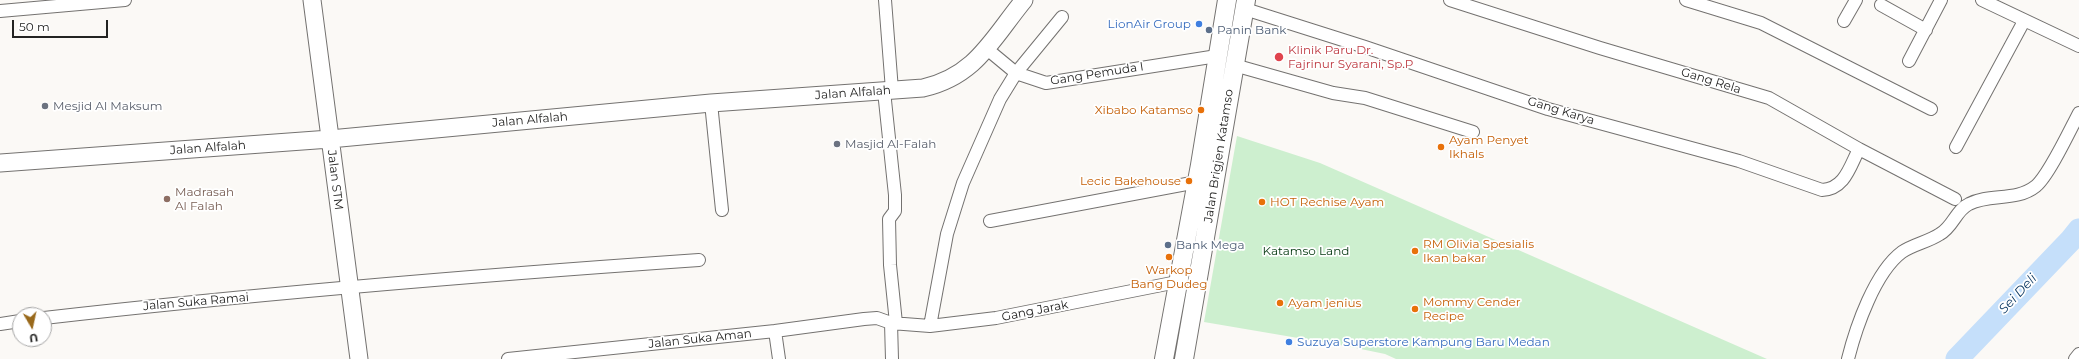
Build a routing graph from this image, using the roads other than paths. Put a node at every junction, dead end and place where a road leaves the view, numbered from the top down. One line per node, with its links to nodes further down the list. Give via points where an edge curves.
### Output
1 (125, 0): 13 (street)
2 (312, 0): 29 (street, Jalan STM)
3 (885, 0): 24 (street)
4 (1024, 0): 19 (street, Jalan Alfalah)
5 (1227, 0): 20 (main road, Jalan Brigjen Katamso)
6 (1450, 0): 31 (street, Gang Rela, via 1768,98)
7 (1686, 0): 26 (street, via 1761,23)
8 (1856, 0): 15 (street)
9 (1942, 0): 17 (street)
10 (1982, 0): 16 (street)
11 (1245, 5): 22 (main road, Jalan Brigjen Katamso); 31 (street, Gang Karya, via 1548,109 1739,161 1822,190 1840,184)
12 (1881, 5): 17 (street)
13 (0, 11)
14 (1062, 17): 23 (street)
15 (1844, 21)
16 (2024, 21): 18 (street); 30 (street)
17 (1926, 30): 21 (street)
18 (2079, 46)
19 (987, 49): 23 (street, Gang Pemuda I); 24 (street, Jalan Alfalah, via 966,71 950,80 923,88)
20 (1217, 56): 23 (street, Gang Pemuda I, via 1048,82 1040,82); 33 (main road, Jalan Brigjen Katamso)
21 (1909, 61)
22 (1234, 65): 28 (street, via 1333,93 1365,98); 52 (main road, Jalan Brigjen Katamso)
23 (1016, 72): 44 (street, via 1000,99 963,183 947,234)
24 (888, 90): 25 (street, Jalan Alfalah); 42 (street, via 895,195 895,211 890,219)
25 (711, 103): 29 (street, Jalan Alfalah); 35 (street)
26 (1931, 109)
27 (2079, 113): 53 (street, via 2037,185 2019,195 1968,204 1941,234 1912,246 1897,256 1869,298)
28 (1473, 132)
29 (330, 139): 32 (street, Jalan Alfalah); 39 (street, Jalan STM)
30 (1956, 147)
31 (1859, 149): 34 (street, Gang Rela)
32 (0, 163)
33 (1197, 182): 36 (street); 38 (main road, Jalan Brigjen Katamso)
34 (1955, 199)
35 (722, 210)
36 (990, 221)
37 (699, 260): 39 (street, Jalan Suka Ramai)
38 (1177, 282): 44 (street, Gang Jarak, via 996,318); 51 (main road, Jalan Brigjen Katamso)
39 (349, 287): 40 (street, Jalan Suka Ramai); 47 (street, Jalan STM)
40 (52, 317)
41 (12, 322): 43 (street)
42 (894, 323): 44 (street, Gang Jarak); 45 (street, Jalan Suka Aman, via 877,318); 50 (street)
43 (0, 324)
44 (930, 326)
45 (775, 331): 48 (street, Jalan Suka Aman); 49 (street)
46 (2079, 354): 54 (street)
47 (359, 359)
48 (508, 359)
49 (779, 359)
50 (892, 359)
51 (1164, 359)
52 (1184, 359)
53 (1848, 359)
54 (2075, 359)

